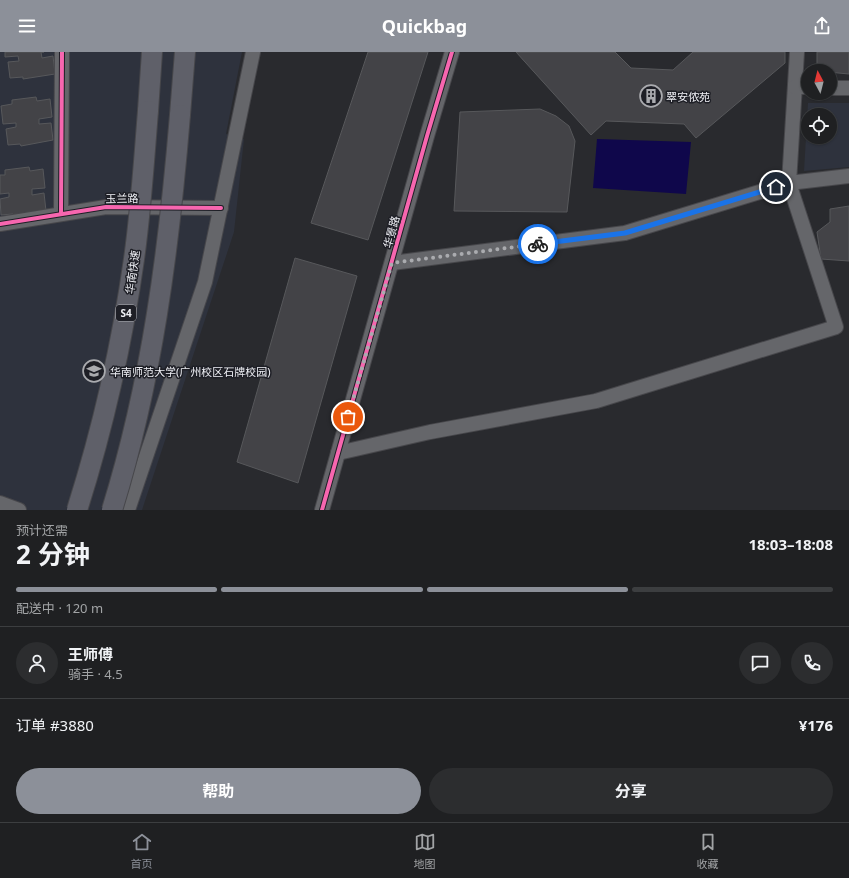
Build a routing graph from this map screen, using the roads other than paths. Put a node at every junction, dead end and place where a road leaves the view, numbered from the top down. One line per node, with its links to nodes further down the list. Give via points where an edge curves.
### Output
1 (62, 52): 14 (street)
2 (152, 52): 20 (highway, 华南快速 / S4, bridge, via 138,230 124,321 103,422)
3 (186, 52): 21 (highway, bridge, via 168,247 155,333 138,414)
4 (254, 52): 13 (street)
5 (452, 52): 16 (street, 华景路)
6 (797, 52): 7 (street)
7 (801, 80)
8 (837, 88): 9 (street)
9 (849, 88)
10 (801, 94): 12 (street)
11 (849, 176): 12 (street)
12 (789, 183): 16 (street, via 625,233); 17 (street, via 836,327 596,401 430,432)
13 (221, 208): 14 (street, 玉兰路, via 106,207); 22 (street, via 205,282)
14 (61, 214): 15 (street, 玉兰路)
15 (0, 224)
16 (392, 263): 17 (street, 华景路)
17 (338, 453): 23 (street, 华景路)
18 (0, 504): 19 (street)
19 (19, 510)
20 (78, 510)
21 (112, 510)
22 (128, 510)
23 (322, 510)

